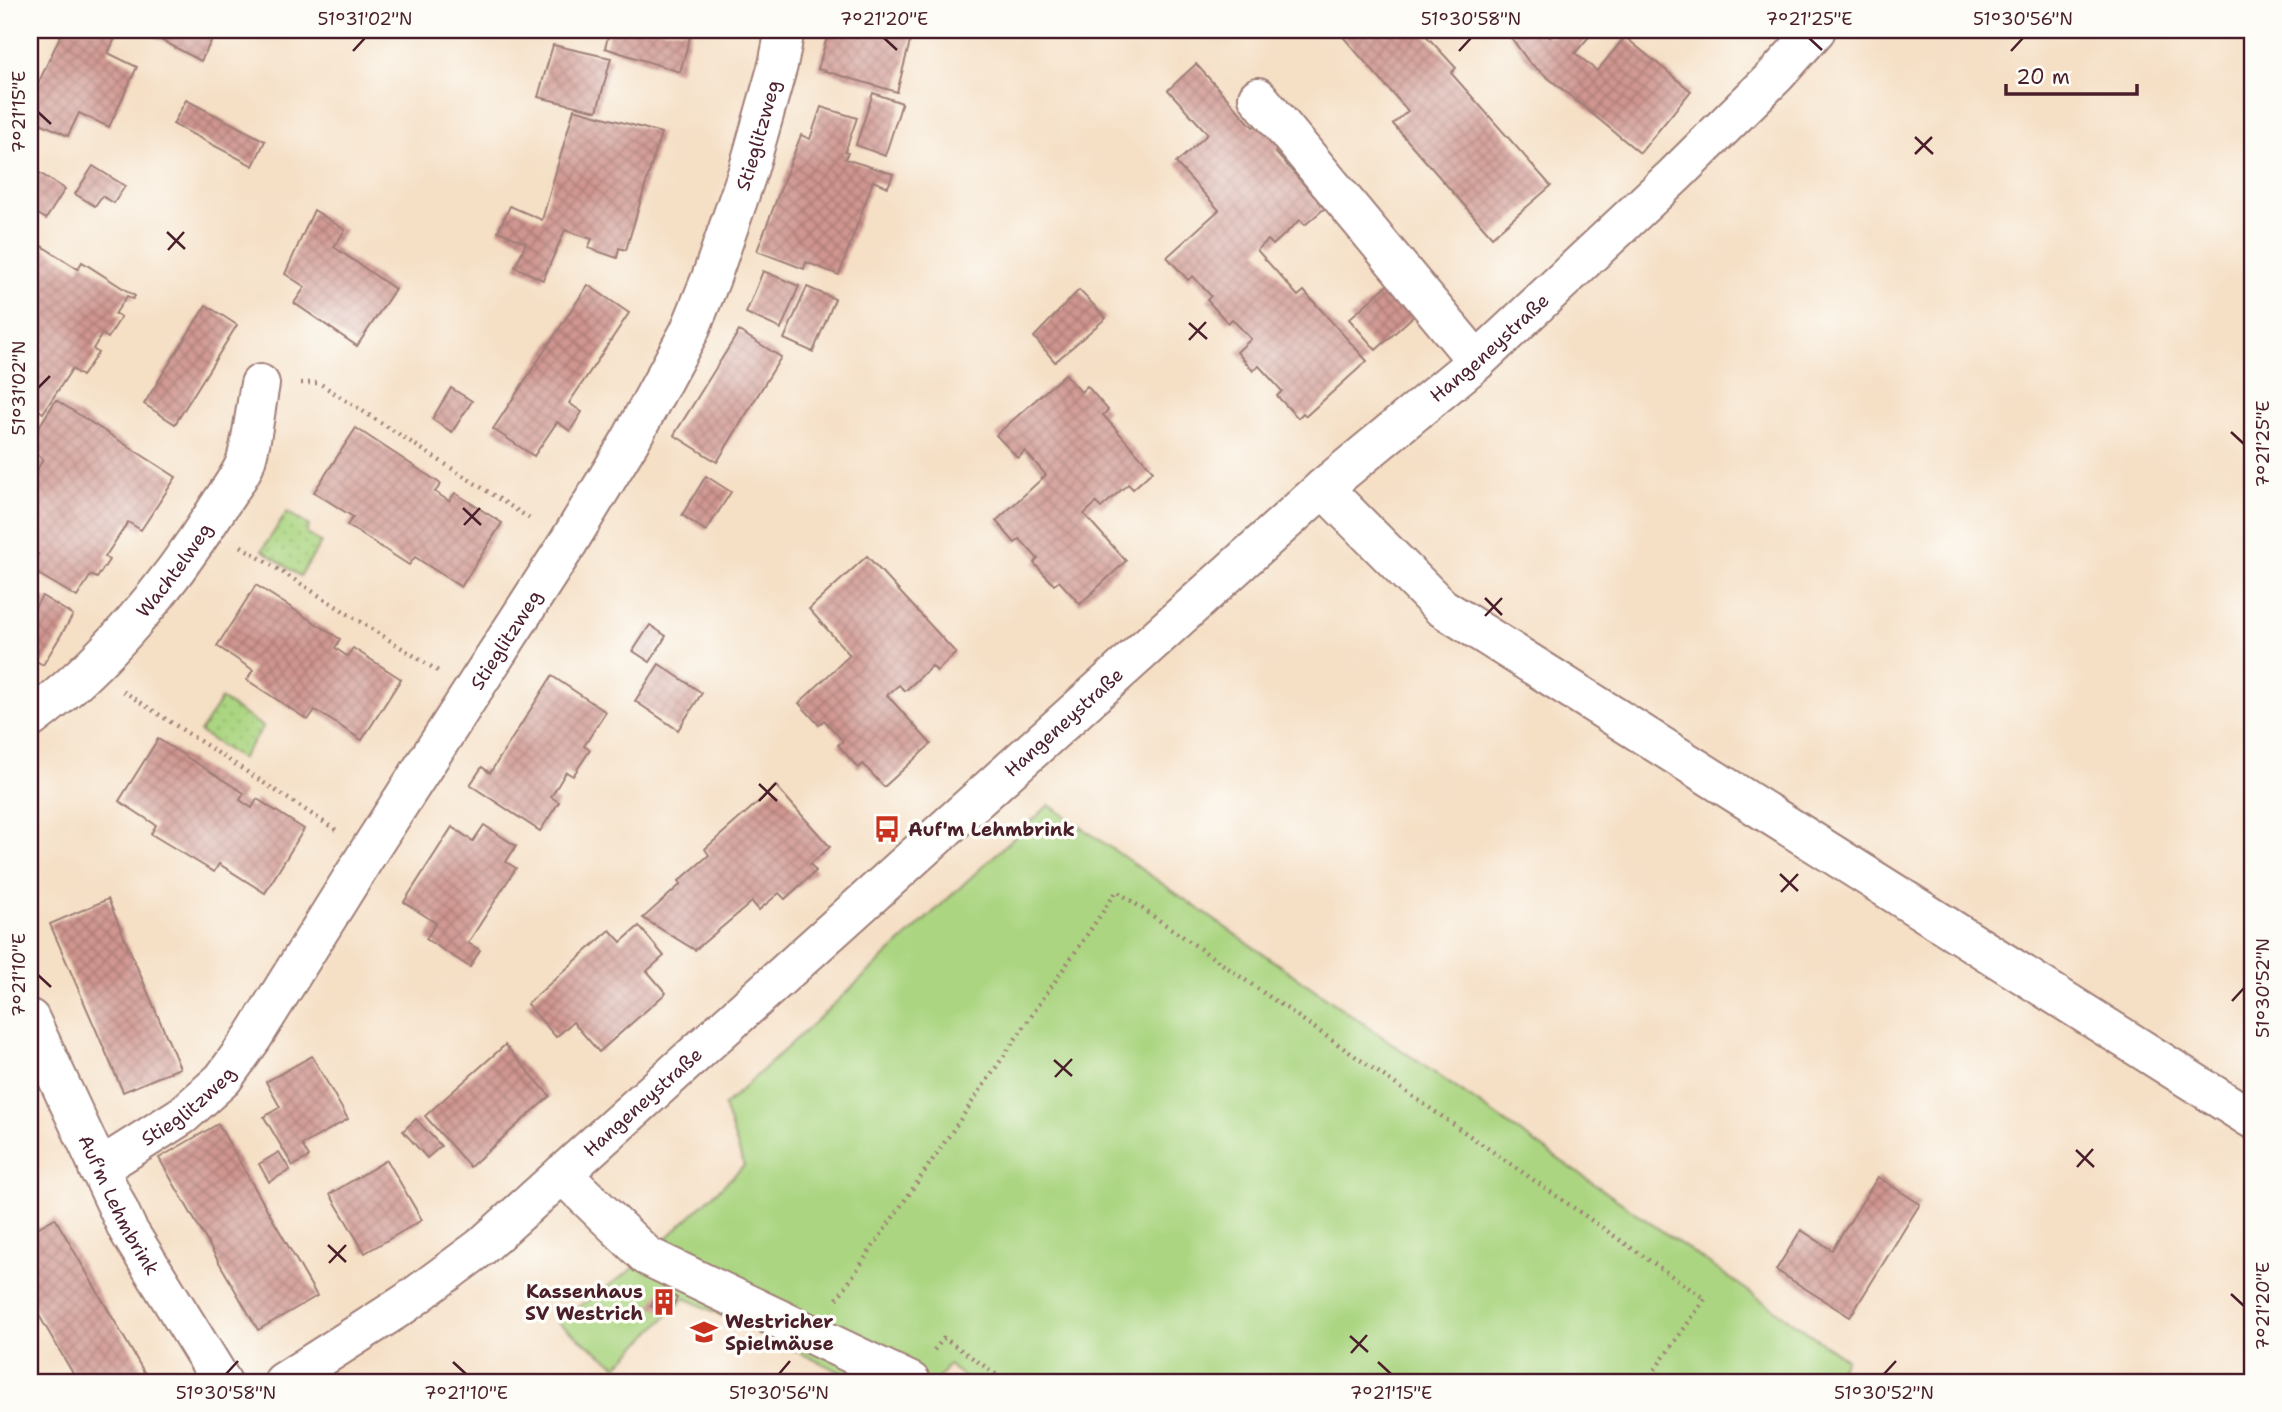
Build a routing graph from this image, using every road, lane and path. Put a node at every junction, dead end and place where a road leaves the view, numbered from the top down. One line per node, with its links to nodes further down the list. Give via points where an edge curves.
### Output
1 (785, 30): 8 (street, Stieglitzweg, via 748,171 689,332)
2 (1816, 30): 4 (street, Hangeneystraße, via 1675,175)
3 (1258, 97): 4 (street)
4 (1477, 361): 7 (street, Hangeneystraße)
5 (260, 384): 12 (street, Wachtelweg, via 244,466 207,525 149,603 55,701)
6 (324, 386): 8 (path)
7 (1323, 488): 15 (street, via 1441,607); 17 (street, Hangeneystraße)
8 (568, 543): 10 (street, Stieglitzweg)
9 (248, 550): 10 (path)
10 (472, 691): 13 (street, Stieglitzweg)
11 (154, 711): 13 (path)
12 (30, 719)
13 (369, 851): 16 (street, Stieglitzweg, via 223,1079 183,1115)
14 (30, 1019): 16 (street, Auf'm Lehmbrink)
15 (2252, 1119)
16 (98, 1169): 20 (street, Auf'm Lehmbrink, via 128,1230)
17 (562, 1174): 18 (street, via 647,1256); 21 (street, Hangeneystraße, via 480,1248 406,1303)
18 (812, 1336): 19 (street); 23 (path, via 1117,891 1704,1299)
19 (919, 1371): 22 (path, via 944,1338)
20 (222, 1382)
21 (283, 1382)
22 (1007, 1382)
23 (1646, 1382)

